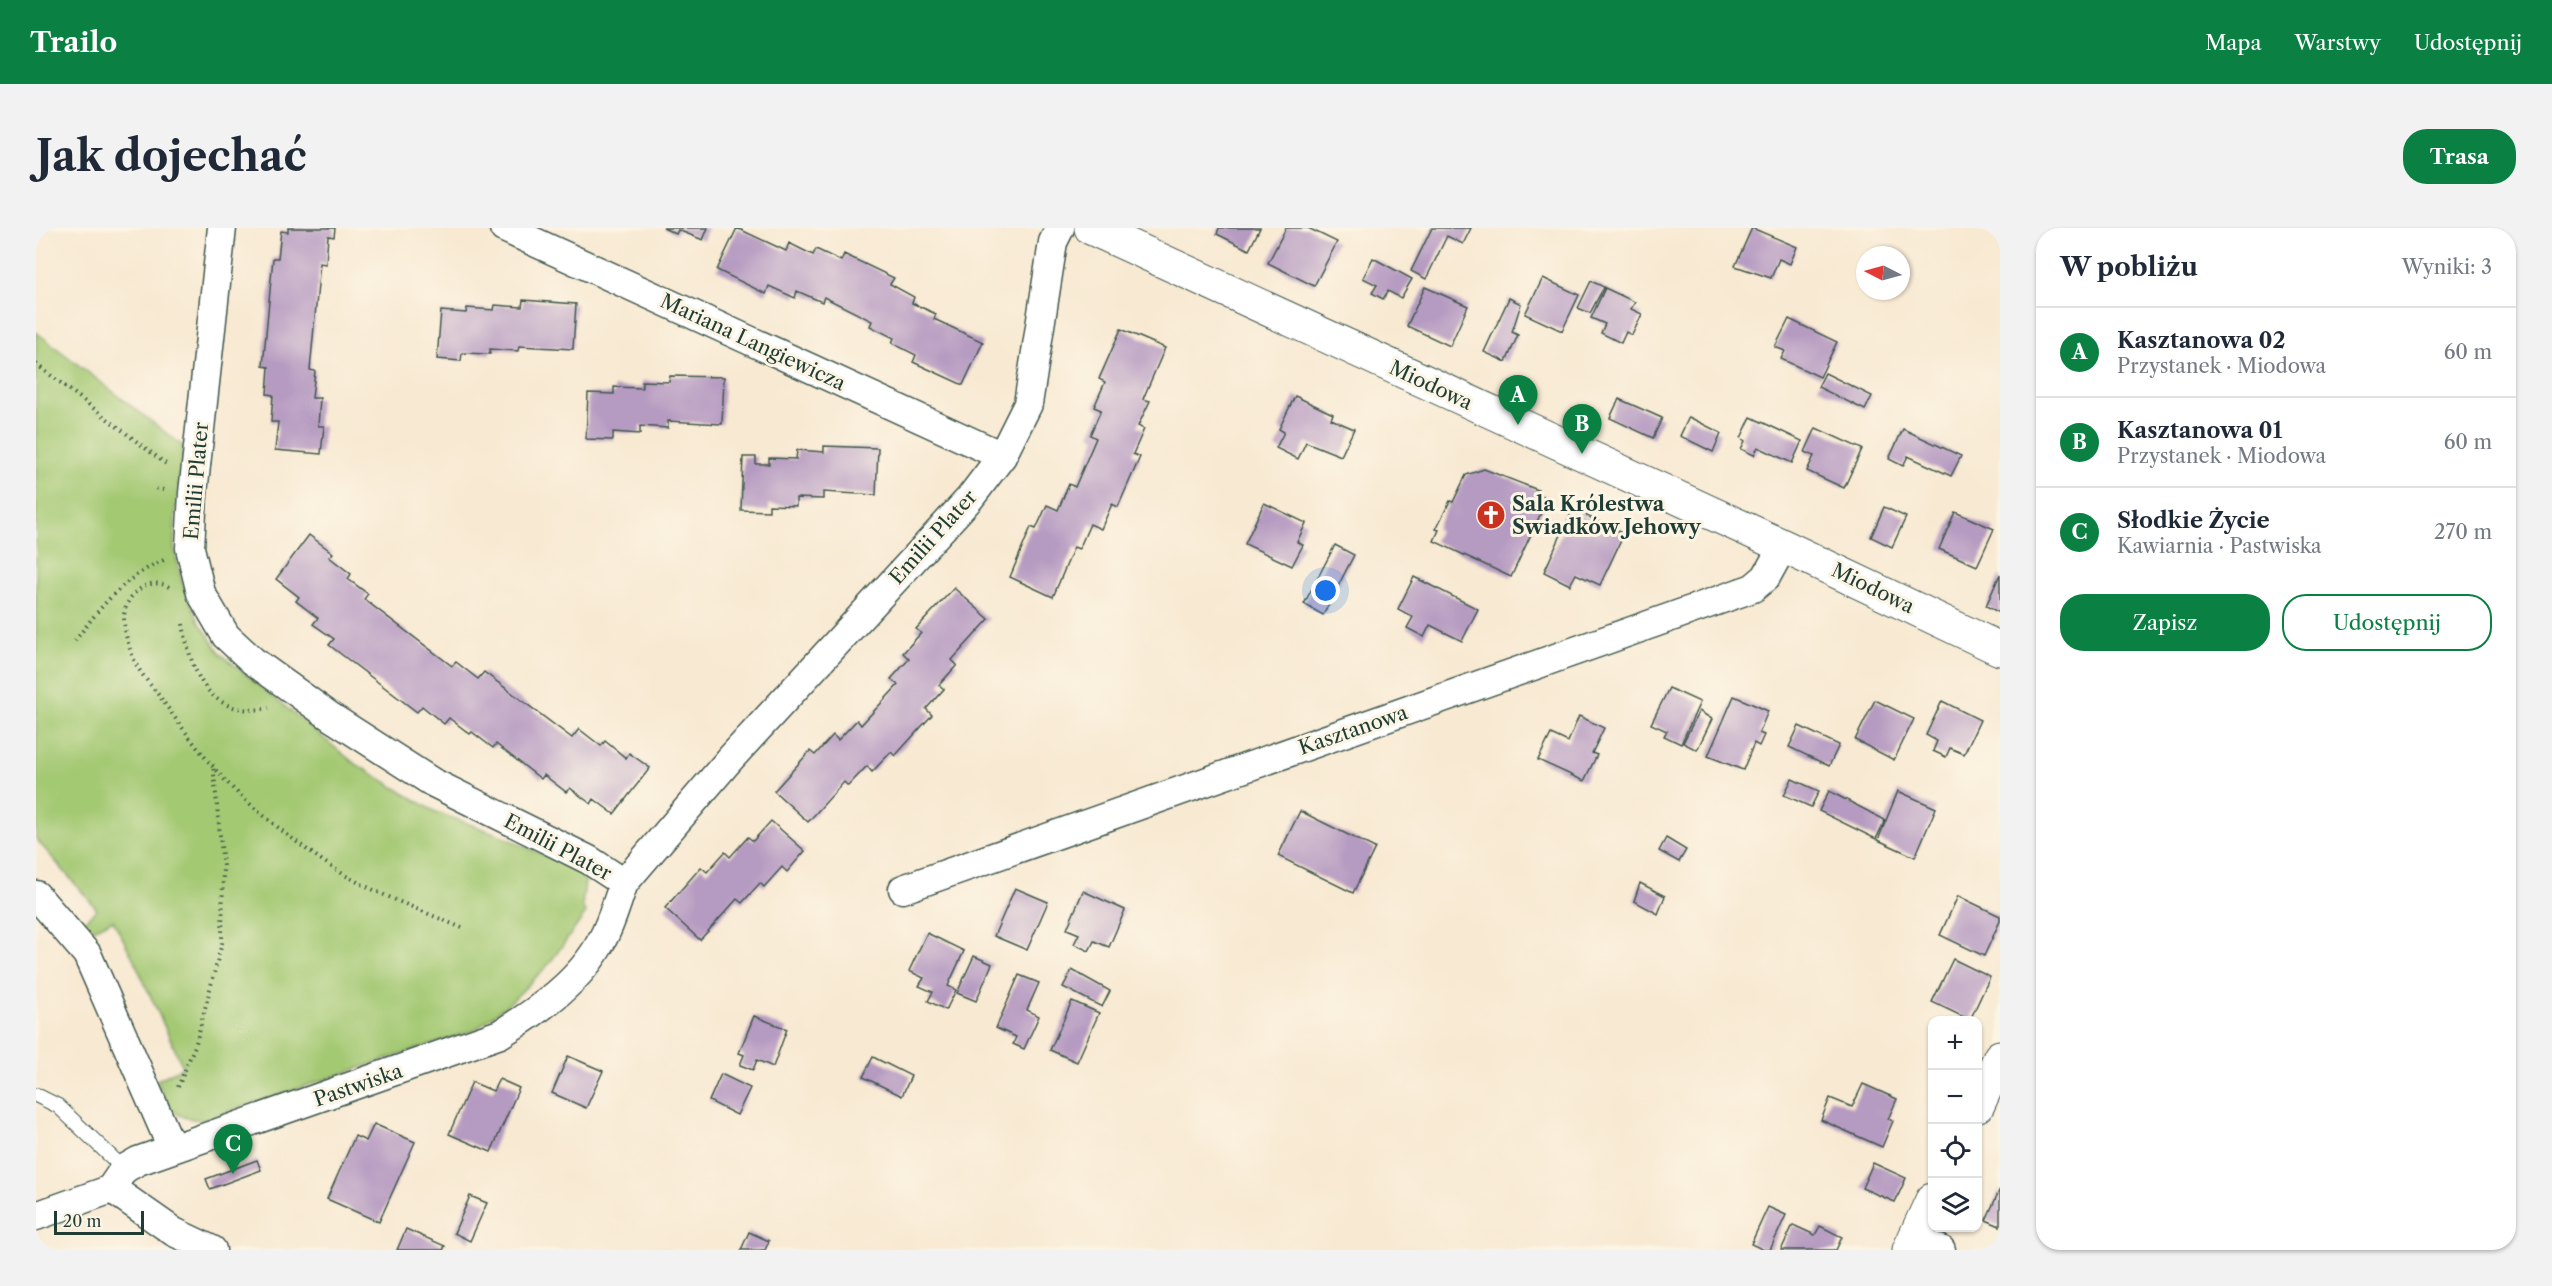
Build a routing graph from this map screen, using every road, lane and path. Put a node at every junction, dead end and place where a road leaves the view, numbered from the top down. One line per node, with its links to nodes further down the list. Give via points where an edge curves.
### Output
1 (222, 228): 7 (street, Emilii Plater)
2 (504, 228): 6 (street, Mariana Langiewicza)
3 (1060, 228): 6 (street, Emilii Plater, via 1053,242 1028,404)
4 (1091, 228): 8 (street, Miodowa)
5 (36, 364): 7 (path, via 165,464)
6 (1002, 456): 16 (street, Emilii Plater, via 970,498 730,759)
7 (195, 469): 9 (street, Emilii Plater)
8 (1783, 546): 13 (street, Miodowa); 17 (street, Kasztanowa, via 1766,577 1753,588)
9 (190, 548): 12 (path, via 149,566 107,598); 14 (street, Emilii Plater, via 201,593 226,636)
10 (176, 594): 15 (path, via 164,584 140,588 129,599 124,628 137,665)
11 (183, 621): 14 (path, via 196,676 206,691 223,704 255,711 277,707)
12 (75, 641)
13 (2000, 649)
14 (299, 694): 16 (street, Emilii Plater, via 432,782 589,860)
15 (213, 764): 19 (path, via 239,794 349,878); 23 (path, via 223,866 222,943 194,1049 171,1100)
16 (624, 883): 24 (street, Pastwiska, via 602,940 581,970 532,1014 500,1034)
17 (903, 889)
18 (36, 895): 23 (street, via 87,954)
19 (462, 927)
20 (2000, 1057): 22 (street)
21 (36, 1095): 25 (lane, via 58,1106)
22 (1982, 1095)
23 (154, 1109): 24 (street)
24 (172, 1148): 25 (street, Pastwiska)
25 (118, 1178): 26 (street, Pastwiska); 29 (street, via 172,1236)
26 (36, 1216)
27 (1928, 1217): 28 (street)
28 (1921, 1246)
29 (212, 1250)

